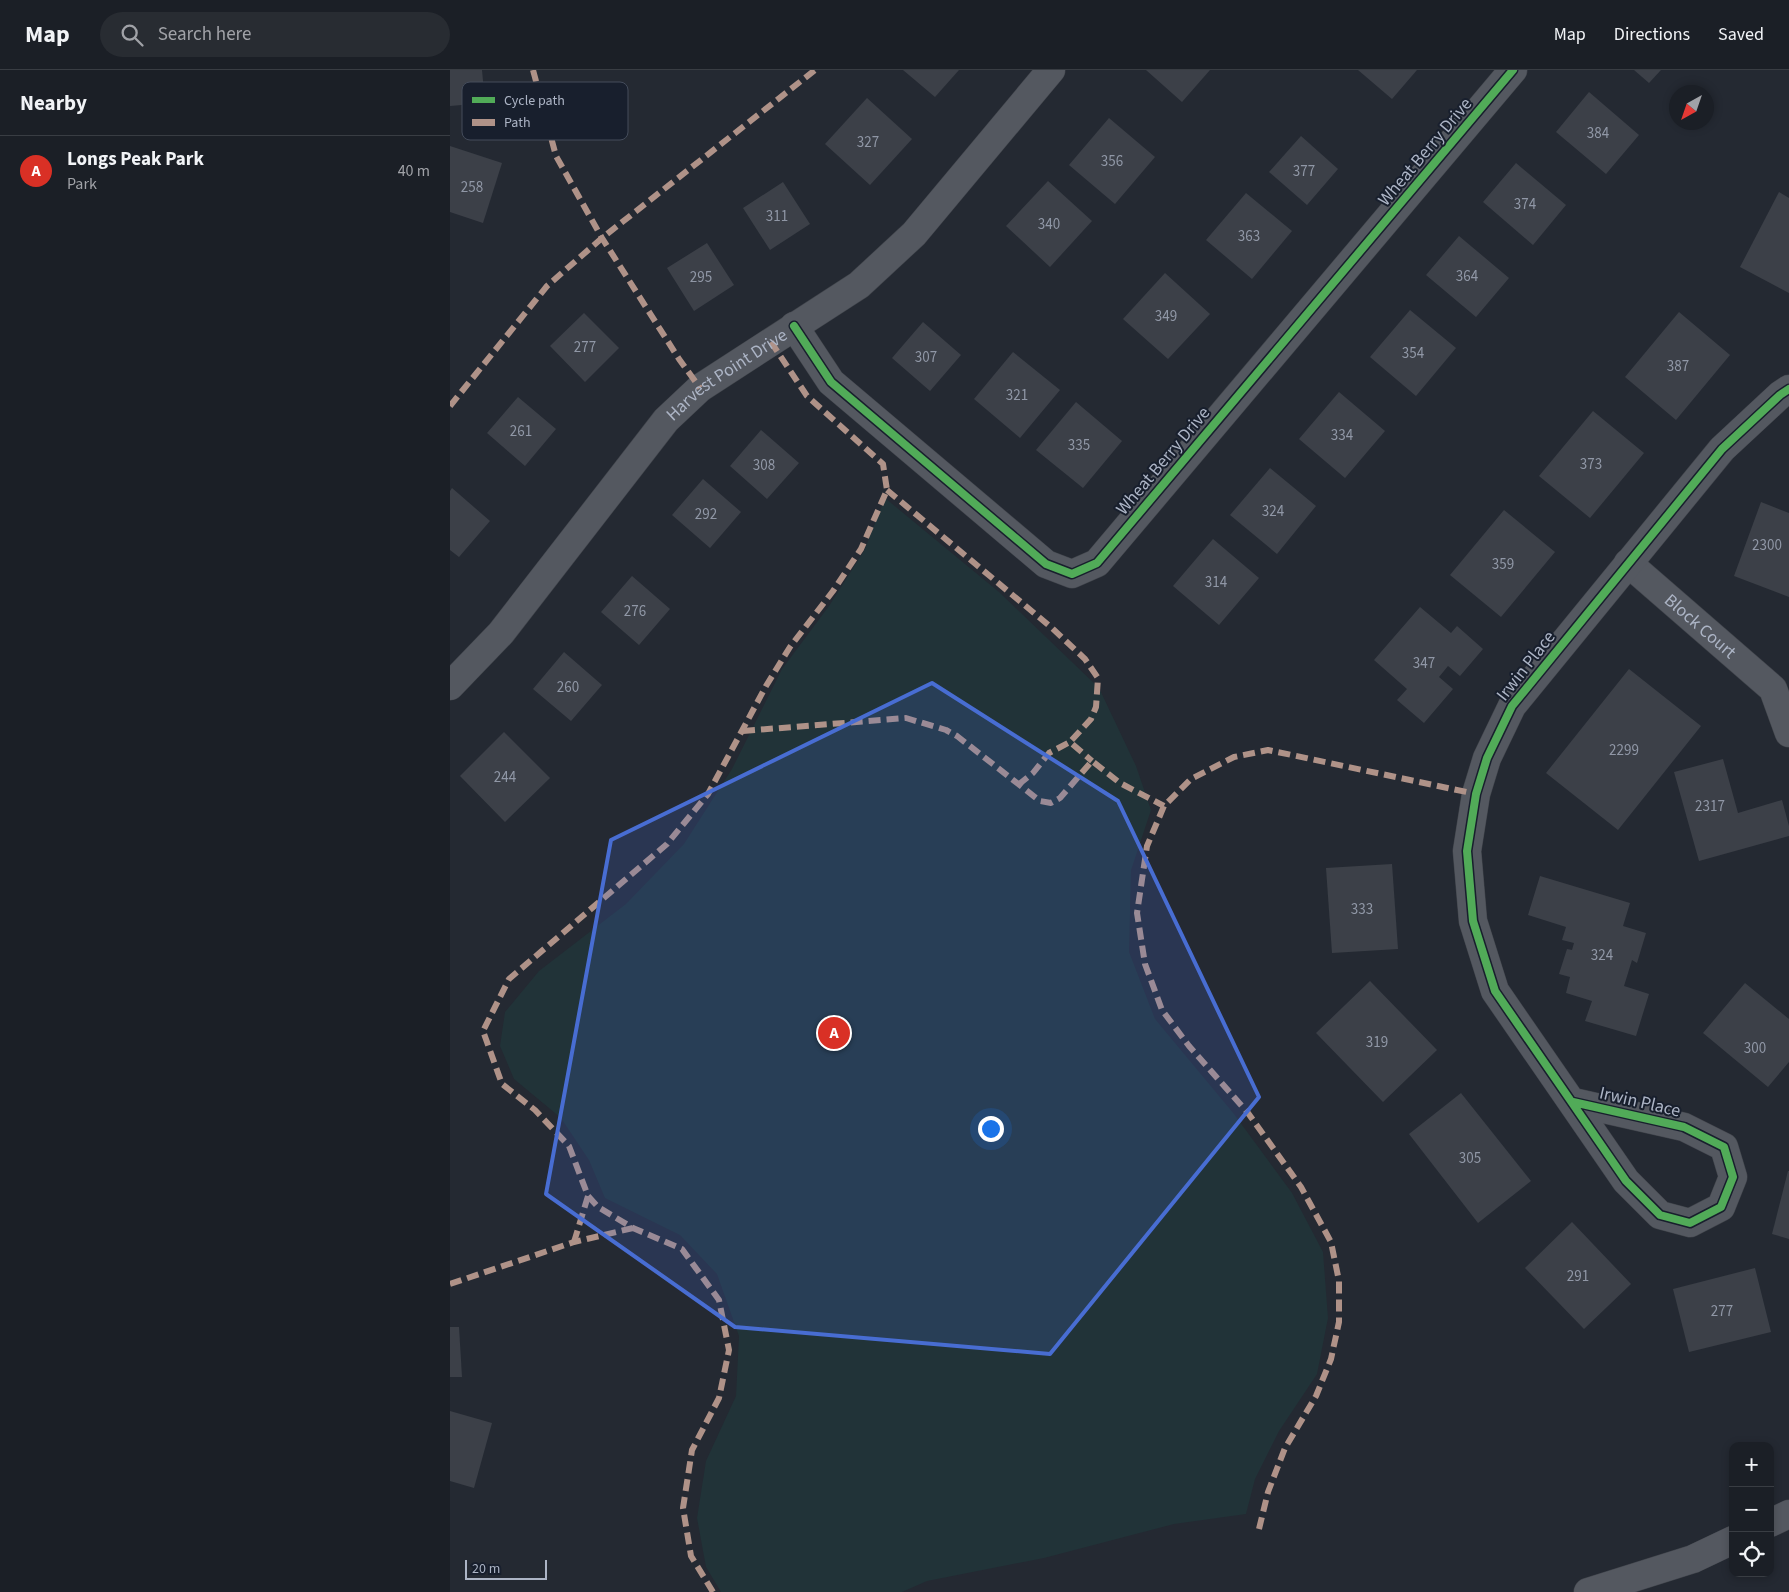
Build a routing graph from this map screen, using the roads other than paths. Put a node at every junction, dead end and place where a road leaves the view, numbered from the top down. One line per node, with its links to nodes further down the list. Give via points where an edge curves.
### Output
1 (1051, 70): 3 (street, Harvest Point Drive, via 914,234 859,285)
2 (1513, 70): 3 (street, Wheat Berry Drive, via 1097,563 1072,574 1046,564 830,382)
3 (794, 326): 6 (street, Harvest Point Drive, via 700,388 666,420 501,633)
4 (1789, 389): 5 (street, Irwin Place, via 1722,449)
5 (1628, 563): 7 (street, Block Court); 9 (street, Irwin Place, via 1512,706 1487,758 1476,794 1468,851 1473,921 1495,991)
6 (450, 686)
7 (1781, 686): 8 (street, Block Court)
8 (1789, 733)
9 (1573, 1102): 9 (street, Irwin Place, via 1684,1127 1724,1148 1733,1178 1721,1207 1690,1223 1660,1214 1626,1181)
10 (1789, 1514): 11 (street)
11 (1774, 1521)
12 (1729, 1542): 13 (street, via 1693,1559)
13 (1588, 1592)

